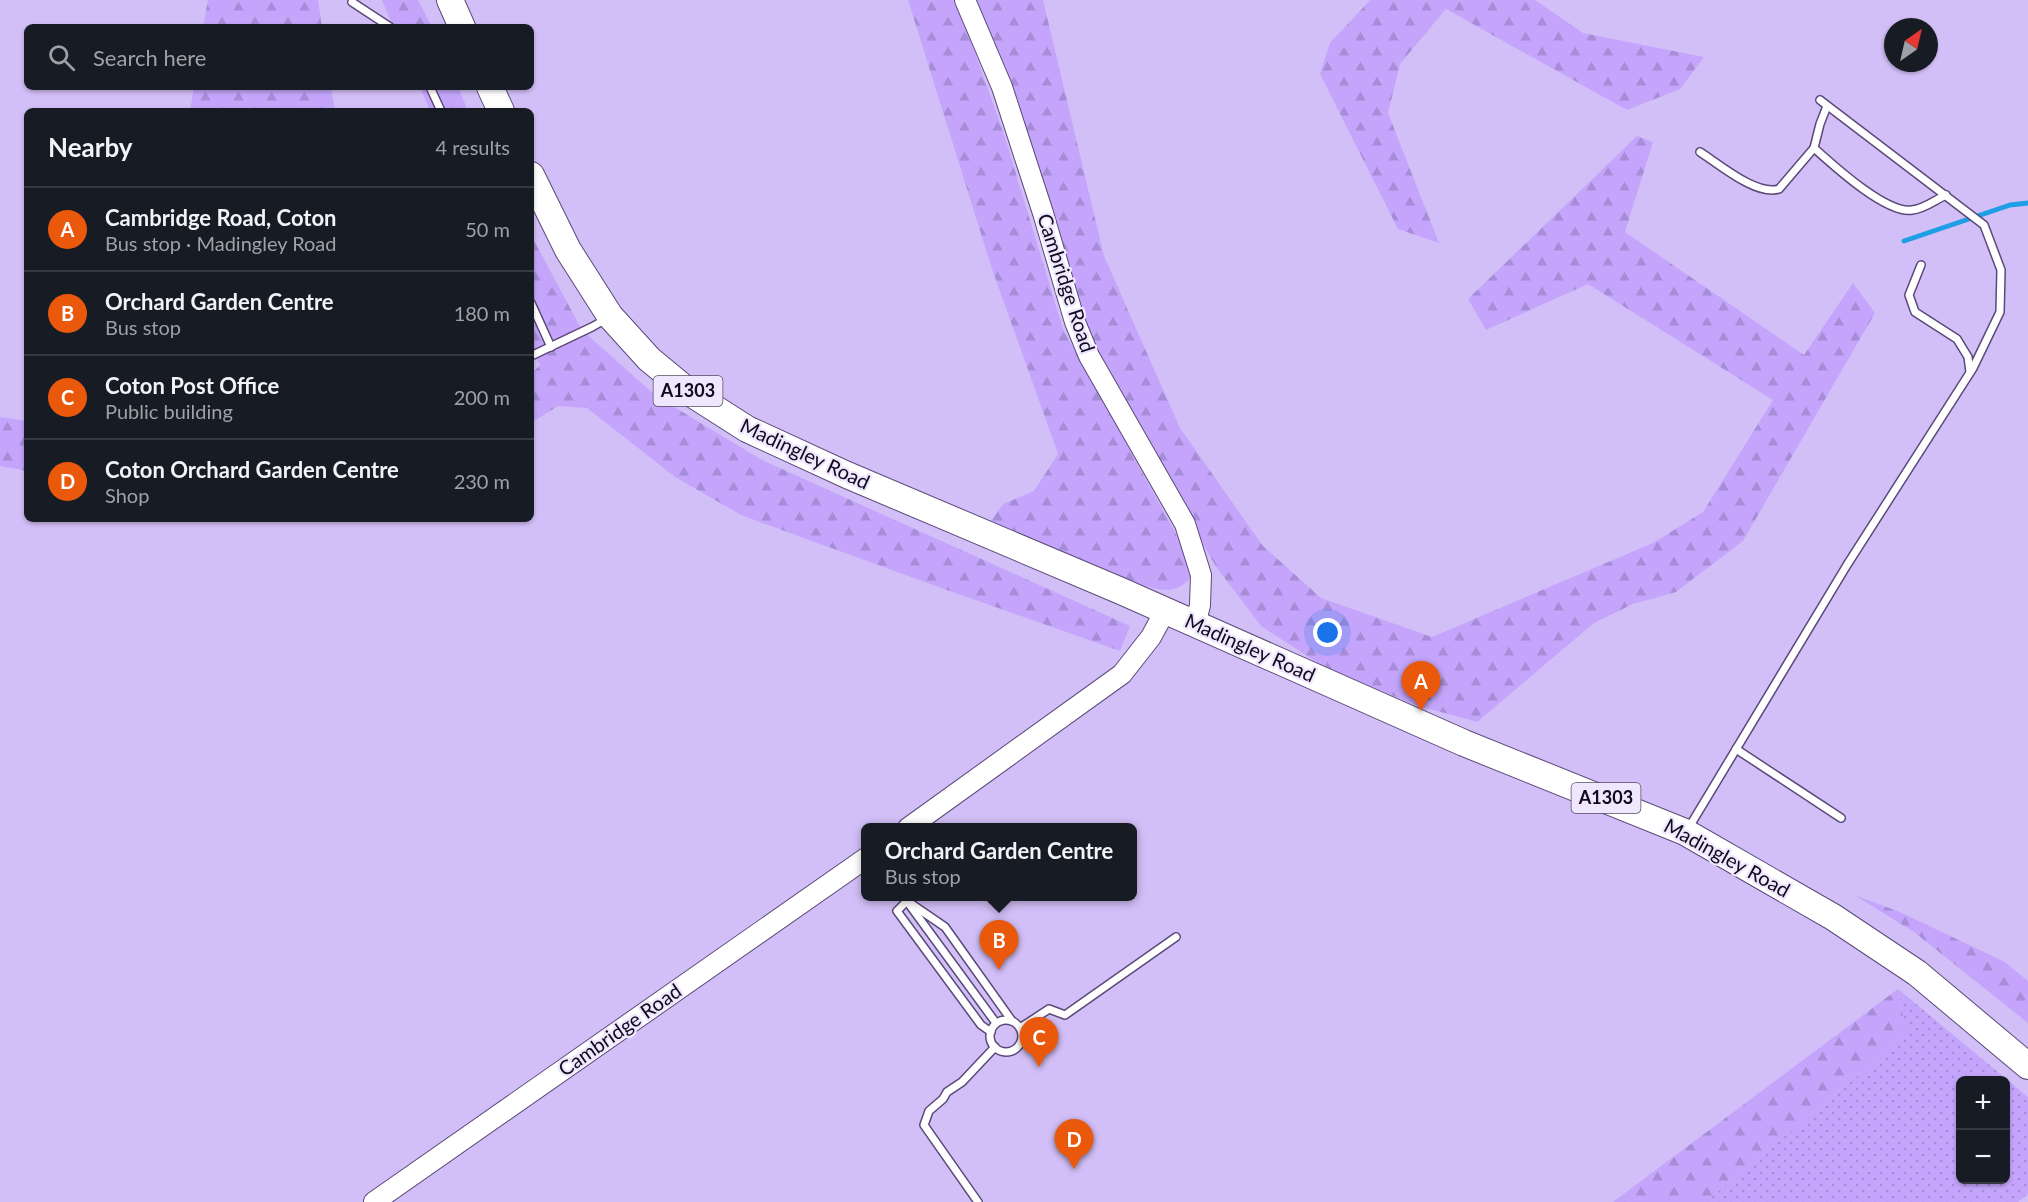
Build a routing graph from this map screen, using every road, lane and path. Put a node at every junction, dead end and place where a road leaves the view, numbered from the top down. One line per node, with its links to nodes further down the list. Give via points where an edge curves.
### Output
1 (450, 0): 5 (highway)
2 (352, 2): 4 (lane)
3 (965, 2): 23 (street, Cambridge Road, via 1002,87 1089,356 1185,524 1202,575)
4 (385, 24)
5 (461, 24)
6 (431, 90): 10 (lane)
7 (491, 90): 11 (highway)
8 (1820, 100): 9 (lane)
9 (1827, 106): 12 (lane); 15 (lane)
10 (440, 108)
11 (500, 108)
12 (1814, 148): 13 (lane, via 1779,189 1772,191 1758,187); 15 (lane, via 1874,196 1903,210 1924,207)
13 (1700, 152)
14 (534, 181): 18 (highway, Madingley Road / A1303, via 568,250)
15 (1946, 195): 21 (lane, via 1984,225 2001,270 2000,312)
16 (1922, 265): 21 (lane, via 1910,295 1915,312 1957,339 1968,357)
17 (534, 310): 19 (lane)
18 (610, 316): 19 (lane); 22 (highway, Madingley Road / A1303, via 649,359 689,392 747,429)
19 (551, 347): 20 (lane)
20 (534, 353)
21 (1970, 372): 24 (lane, via 1846,565)
22 (1165, 611): 23 (highway, Madingley Road / A1303); 26 (street, via 1151,637 1122,674)
23 (1196, 625): 27 (highway, Madingley Road / A1303, via 1464,743)
24 (1736, 749): 25 (lane); 27 (lane)
25 (1841, 818)
26 (915, 823)
27 (1685, 832): 38 (highway, Madingley Road / A1303, via 1833,917 1917,973)
28 (861, 861): 39 (street, Cambridge Road)
29 (904, 901): 36 (lane, via 897,911 981,1025)
30 (906, 901): 34 (lane)
31 (908, 901): 33 (lane, via 945,927)
32 (1176, 937): 35 (lane, via 1065,1015 1049,1009)
33 (1012, 1021): 34 (lane); 35 (lane)
34 (996, 1023): 36 (lane)
35 (1020, 1028): 37 (lane, via 1021,1042 1014,1050)
36 (991, 1032): 37 (lane)
37 (995, 1047): 40 (lane, via 929,1111 924,1125)
38 (2028, 1066)
39 (374, 1202)
40 (978, 1202)

